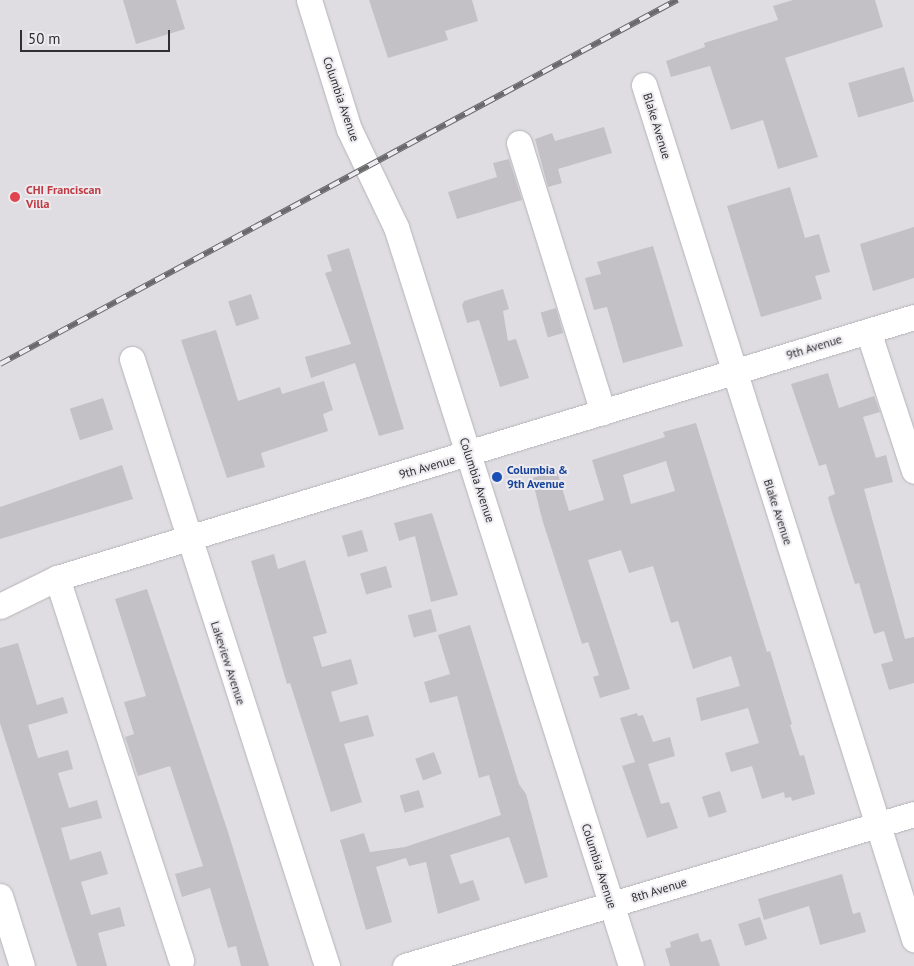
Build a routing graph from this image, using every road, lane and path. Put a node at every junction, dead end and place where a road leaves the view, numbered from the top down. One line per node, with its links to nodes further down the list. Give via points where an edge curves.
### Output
1 (309, 0): 9 (street, Columbia Avenue, via 349,129 396,228)
2 (644, 85): 7 (street, Blake Avenue)
3 (519, 142): 8 (street)
4 (914, 317): 5 (street, 9th Avenue)
5 (868, 331): 7 (street, 9th Avenue); 10 (street)
6 (132, 359): 11 (street, Lakeview Avenue)
7 (734, 372): 8 (street, 9th Avenue); 15 (street, Blake Avenue)
8 (603, 412): 9 (street, 9th Avenue)
9 (469, 455): 11 (street, 9th Avenue); 17 (street, Columbia Avenue)
10 (914, 471)
11 (187, 538): 12 (street, 9th Avenue); 21 (street, Lakeview Avenue)
12 (57, 578): 13 (street, 9th Avenue); 19 (street)
13 (0, 606)
14 (914, 814): 15 (street, 8th Avenue)
15 (877, 825): 17 (street, 8th Avenue); 18 (street, Blake Avenue)
16 (0, 896): 20 (street)
17 (611, 904): 22 (street, 8th Avenue); 23 (street, Columbia Avenue)
18 (914, 939)
19 (181, 960)
20 (22, 966)
21 (327, 966)
22 (405, 966)
23 (631, 966)

